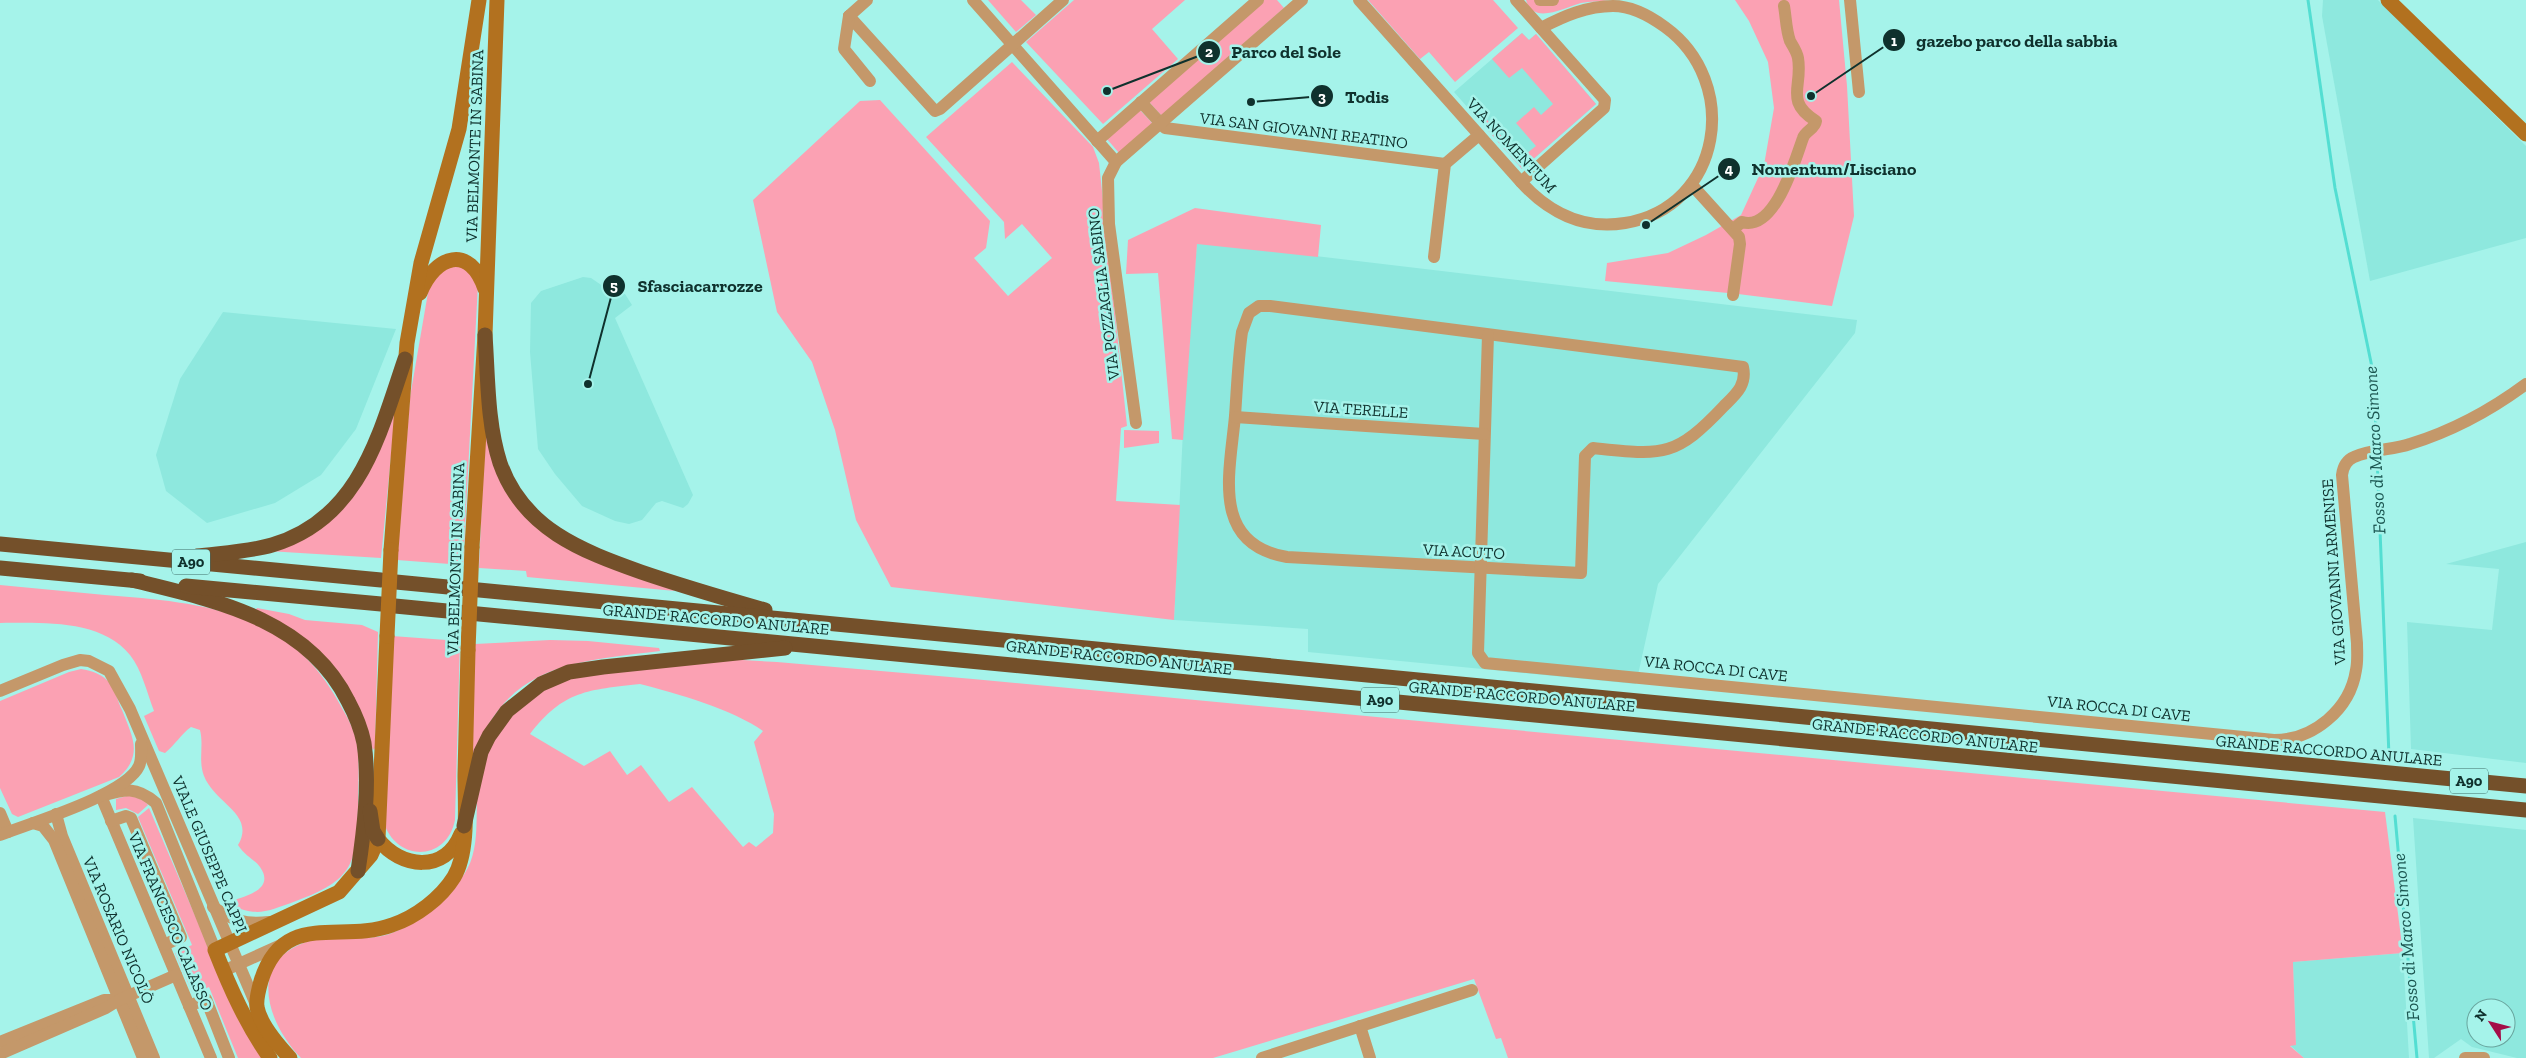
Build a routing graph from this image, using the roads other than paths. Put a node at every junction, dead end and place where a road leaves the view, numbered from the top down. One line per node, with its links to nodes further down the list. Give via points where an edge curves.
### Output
1 (479, 0): 34 (main road, VIA BELMONTE IN SABINA, via 459,129 426,245)
2 (497, 0): 32 (main road, VIA BELMONTE IN SABINA)
3 (867, 0): 16 (street)
4 (973, 0): 18 (street)
5 (1063, 0): 18 (street)
6 (1258, 0): 21 (street)
7 (1359, 0): 24 (street, VIA NOMENTUM)
8 (1516, 0): 17 (street)
9 (1540, 0): 10 (street)
10 (1553, 0)
11 (1850, 0): 20 (street)
12 (2388, 0): 23 (main road)
13 (1783, 2): 30 (street, via 1789,39 1798,58 1797,100 1802,111 1816,121 1816,125 1803,136 1786,186 1770,210 1755,222 1742,222)
14 (1293, 3): 22 (street)
15 (1625, 4): 17 (street, VIA NOMENTUM, via 1580,11); 29 (street, VIA NOMENTUM, via 1673,33 1693,54 1703,72 1712,106 1712,125 1707,154)
16 (849, 16): 18 (street, via 935,110); 19 (street, via 844,49)
17 (1541, 28): 28 (street, via 1606,104)
18 (1013, 46): 25 (street)
19 (870, 81)
20 (1859, 92)
21 (1141, 102): 22 (street); 25 (street)
22 (1161, 124): 26 (street); 27 (street, VIA SAN GIOVANNI REATINO, via 1166,128)
23 (2526, 134)
24 (1479, 135): 27 (street); 28 (street, VIA NOMENTUM)
25 (1097, 141): 26 (street)
26 (1116, 162): 40 (street, VIA POZZAGLIA SABINO, via 1108,178 1109,224)
27 (1446, 164): 31 (street)
28 (1521, 182): 29 (street, VIA NOMENTUM, via 1556,211 1576,220 1604,225 1628,223 1653,214 1674,202)
29 (1692, 185): 33 (street, via 1739,237)
30 (1737, 226)
31 (1434, 257)
32 (486, 293): 34 (main road, VIA BELMONTE IN SABINA, via 474,269 460,260 448,260 430,272); 35 (main road, VIA BELMONTE IN SABINA)
33 (1733, 295)
34 (412, 313): 37 (main road, VIA BELMONTE IN SABINA)
35 (484, 335): 47 (highway, via 500,461 514,491 556,535 589,554); 60 (main road, VIA BELMONTE IN SABINA, bridge, via 472,547)
36 (1488, 335): 39 (street, VIA ACUTO, via 1259,306 1247,316 1242,332); 41 (street, VIA ROCCA DI CAVE); 45 (street, VIA ACUTO, via 1743,367 1745,375 1741,389 1699,433 1682,444 1655,452 1593,448 1588,452 1585,456 1581,573)
37 (405, 359): 43 (highway, via 366,466 347,494 325,516 292,537 266,546); 62 (main road, VIA BELMONTE IN SABINA, bridge, via 391,550)
38 (2526, 384): 51 (street, VIA GIOVANNI ARMENISE, via 2464,422 2409,445 2363,454 2349,461 2342,475 2357,643 2354,681 2336,710 2320,727 2296,738)
39 (1235, 417): 41 (street, VIA TERELLE); 45 (street, VIA ACUTO, via 1228,485 1230,506 1239,529 1257,547 1286,557)
40 (1136, 423)
41 (1484, 434): 45 (street, VIA ROCCA DI CAVE)
42 (0, 544): 43 (highway, GRANDE RACCORDO ANULARE / A90)
43 (160, 559): 47 (highway, GRANDE RACCORDO ANULARE / A90)
44 (0, 568): 46 (highway, GRANDE RACCORDO ANULARE / A90)
45 (1482, 568): 51 (street, VIA ROCCA DI CAVE, via 1478,653 1485,663)
46 (132, 580): 48 (highway, GRANDE RACCORDO ANULARE / A90); 52 (highway, via 227,606 290,634 310,650 338,682 357,718 364,741)
47 (800, 620): 53 (highway, GRANDE RACCORDO ANULARE / A90)
48 (804, 645): 55 (highway, GRANDE RACCORDO ANULARE / A90); 60 (highway, via 603,667 569,672 549,680 518,700 489,736 481,752)
49 (0, 691): 50 (street, VIALE GIUSEPPE CAPPI, via 73,662 90,661 115,678)
50 (142, 739): 54 (street, via 139,767); 64 (street, VIALE GIUSEPPE CAPPI)
51 (2274, 740)
52 (366, 777): 62 (highway, via 372,827); 63 (highway)
53 (2526, 786)
54 (101, 796): 57 (street); 58 (street, VIA FRANCESCO CALASSO); 68 (street, VIALE GIUSEPPE CAPPI, via 135,790 156,803)
55 (2526, 810)
56 (0, 813): 61 (street)
57 (56, 814): 59 (street); 72 (street, VIA ROSARIO NICOLÒ)
58 (111, 821): 66 (street, VIA FRANCESCO CALASSO); 66 (street, via 126,816 131,818 181,938)
59 (34, 823): 61 (street); 72 (street, VIA ROSARIO NICOLÒ, via 43,826 54,840)
60 (464, 826): 62 (main road, VIA BELMONTE IN SABINA, via 451,851 440,859 424,862 400,858); 67 (main road, VIA BELMONTE IN SABINA, via 460,861 454,877 436,898 413,915 380,928 305,935)
61 (4, 834)
62 (378, 839): 63 (main road, VIA BELMONTE IN SABINA, via 374,852)
63 (358, 871): 65 (main road, VIA BELMONTE IN SABINA, via 339,892)
64 (213, 907): 65 (street, VIA BELMONTE IN SABINA, via 234,921 252,924); 68 (street, VIALE GIUSEPPE CAPPI)
65 (275, 921): 68 (main road)
66 (164, 945): 70 (street, VIA FRANCESCO CALASSO)
67 (281, 945): 69 (street); 74 (main road, via 264,973)
68 (222, 947): 69 (main road, VIALE GIUSEPPE CAPPI)
69 (230, 968): 74 (street, VIALE GIUSEPPE CAPPI); 82 (main road, VIALE GIUSEPPE CAPPI, via 251,1031)
70 (176, 975): 72 (street); 73 (street, VIA FRANCESCO CALASSO)
71 (1472, 990): 75 (street)
72 (124, 998): 76 (street); 78 (street, VIA ROSARIO NICOLÒ); 79 (street, VIA ROSARIO NICOLÒ)
73 (189, 1006): 80 (street, VIA FRANCESCO CALASSO); 81 (street, via 206,999)
74 (257, 1008): 83 (main road, VIALE GIUSEPPE CAPPI, via 266,1028)
75 (1360, 1026): 77 (street); 85 (street)
76 (2, 1050)
77 (1300, 1052): 84 (street)
78 (142, 1058)
79 (154, 1058)
80 (211, 1058)
81 (229, 1058)
82 (270, 1058)
83 (290, 1058)
84 (1262, 1058)
85 (1370, 1058)
86 (2464, 1058): 87 (street)
87 (2484, 1058)

